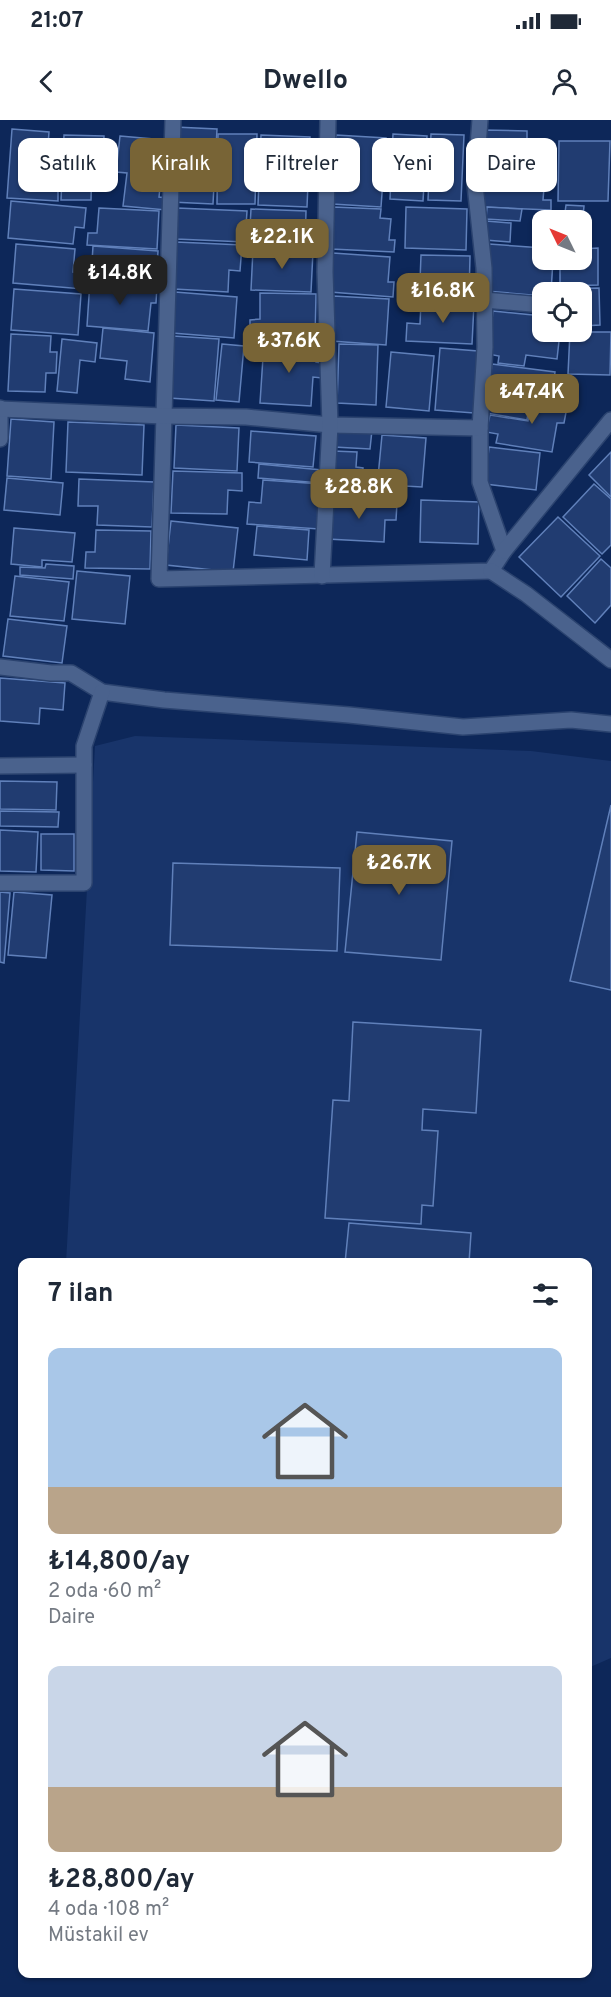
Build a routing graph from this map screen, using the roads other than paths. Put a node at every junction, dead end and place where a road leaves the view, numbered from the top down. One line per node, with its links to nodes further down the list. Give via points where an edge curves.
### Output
1 (173, 120): 7 (street)
2 (328, 120): 9 (street, via 325,272)
3 (480, 120): 4 (street, via 475,185)
4 (484, 300): 5 (street); 10 (street)
5 (532, 303)
6 (0, 409): 7 (street); 11 (street)
7 (163, 416): 9 (street, via 246,417); 14 (street, via 159,579)
8 (611, 420): 12 (street)
9 (330, 425): 10 (street); 14 (street)
10 (480, 428): 12 (street, via 480,482)
11 (0, 439)
12 (504, 551): 13 (street)
13 (490, 571): 14 (street); 15 (street)
14 (322, 576)
15 (611, 660)
16 (0, 667): 17 (street, via 71,674)
17 (102, 692): 18 (street, via 463,727 571,720); 19 (street, via 84,746)
18 (611, 724)
19 (84, 765): 20 (street); 21 (street, via 84,883)
20 (0, 766)
21 (0, 883)

